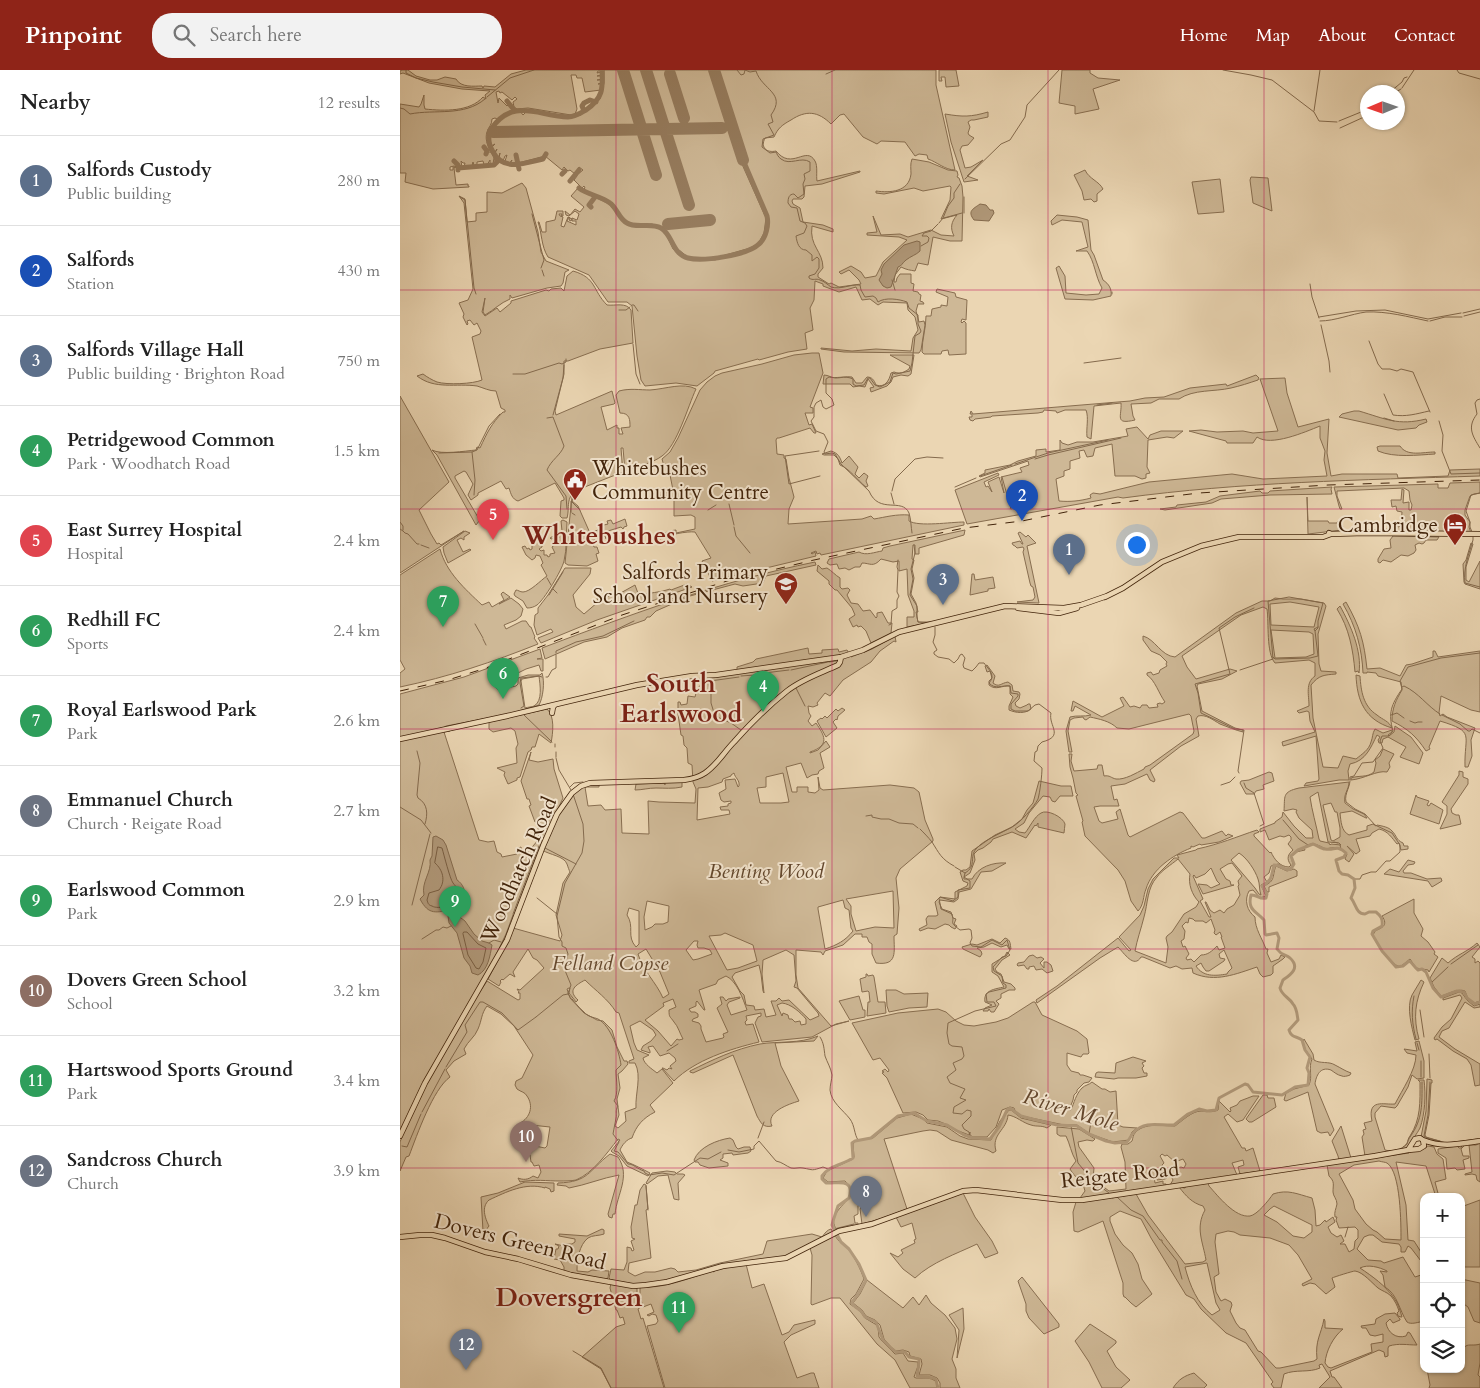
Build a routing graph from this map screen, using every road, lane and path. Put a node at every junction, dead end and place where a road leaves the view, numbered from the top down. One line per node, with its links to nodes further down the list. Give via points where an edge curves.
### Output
1 (1480, 534): 2 (main road, via 1239,537 1201,546 1162,562 1090,604 1059,613 1007,608 900,632)
2 (841, 657): 3 (main road, via 672,679); 6 (main road, Woodhatch Road, via 838,665 802,682 779,698 701,775 684,780 590,783 573,792 561,807 548,834 507,940 431,1072)
3 (556, 704): 4 (main road); 5 (main road)
4 (552, 713)
5 (400, 739)
6 (400, 1136)
7 (1480, 1141): 8 (main road, via 1444,1145)
8 (1423, 1143): 9 (main road, via 1416,1138); 10 (main road)
9 (1412, 1144): 10 (main road); 11 (main road)
10 (1418, 1149): 11 (main road, Reigate Road)
11 (1408, 1150): 12 (main road, Reigate Road, via 1082,1200 968,1190 872,1224)
12 (833, 1234): 13 (main road, Dovers Green Road, via 786,1258 723,1266 667,1282 638,1286 571,1275 439,1237 424,1234)
13 (400, 1237)

